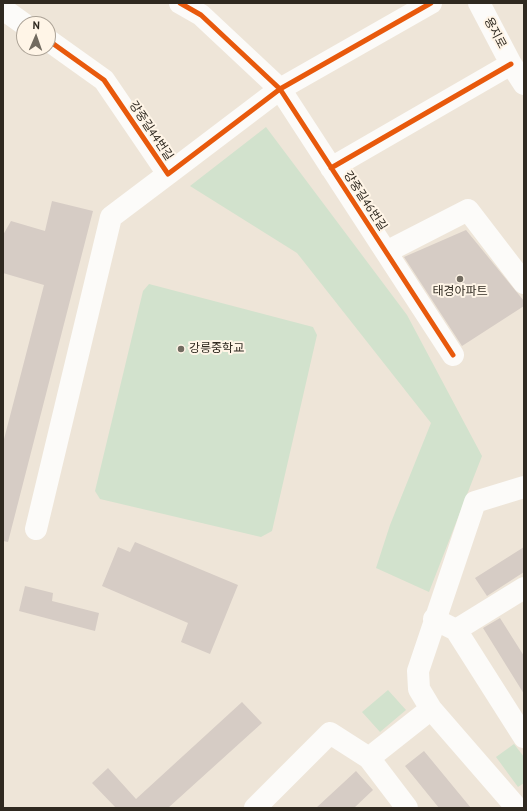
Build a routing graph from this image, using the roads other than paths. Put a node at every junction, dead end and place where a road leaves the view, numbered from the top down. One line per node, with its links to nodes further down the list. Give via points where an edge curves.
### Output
1 (180, 3): 9 (street, 강중길46번길, via 201,15)
2 (431, 3): 9 (street, 강중길44번길)
3 (479, 3): 7 (street, 용지로)
4 (3, 9): 5 (street)
5 (16, 18)
6 (56, 46): 11 (street, 강중길44번길, via 104,80)
7 (511, 64): 8 (street, 용지로); 10 (street)
8 (524, 84)
9 (280, 89): 10 (street, 강중길46번길); 11 (street, 강중길44번길)
10 (331, 168): 12 (street, 강중길46번길)
11 (168, 174): 16 (street, via 111,217)
12 (386, 252): 13 (street, via 468,210); 14 (street, 강중길46번길)
13 (524, 283)
14 (453, 355)
15 (524, 487): 18 (street, via 475,502)
16 (36, 529)
17 (524, 588): 19 (street)
18 (434, 619): 19 (street); 20 (street, via 418,671 418,689)
19 (456, 630): 21 (street)
20 (431, 708): 22 (street); 25 (street)
21 (524, 737)
22 (369, 758): 23 (street, via 330,733); 24 (street)
23 (255, 808)
24 (407, 808)
25 (517, 808)

